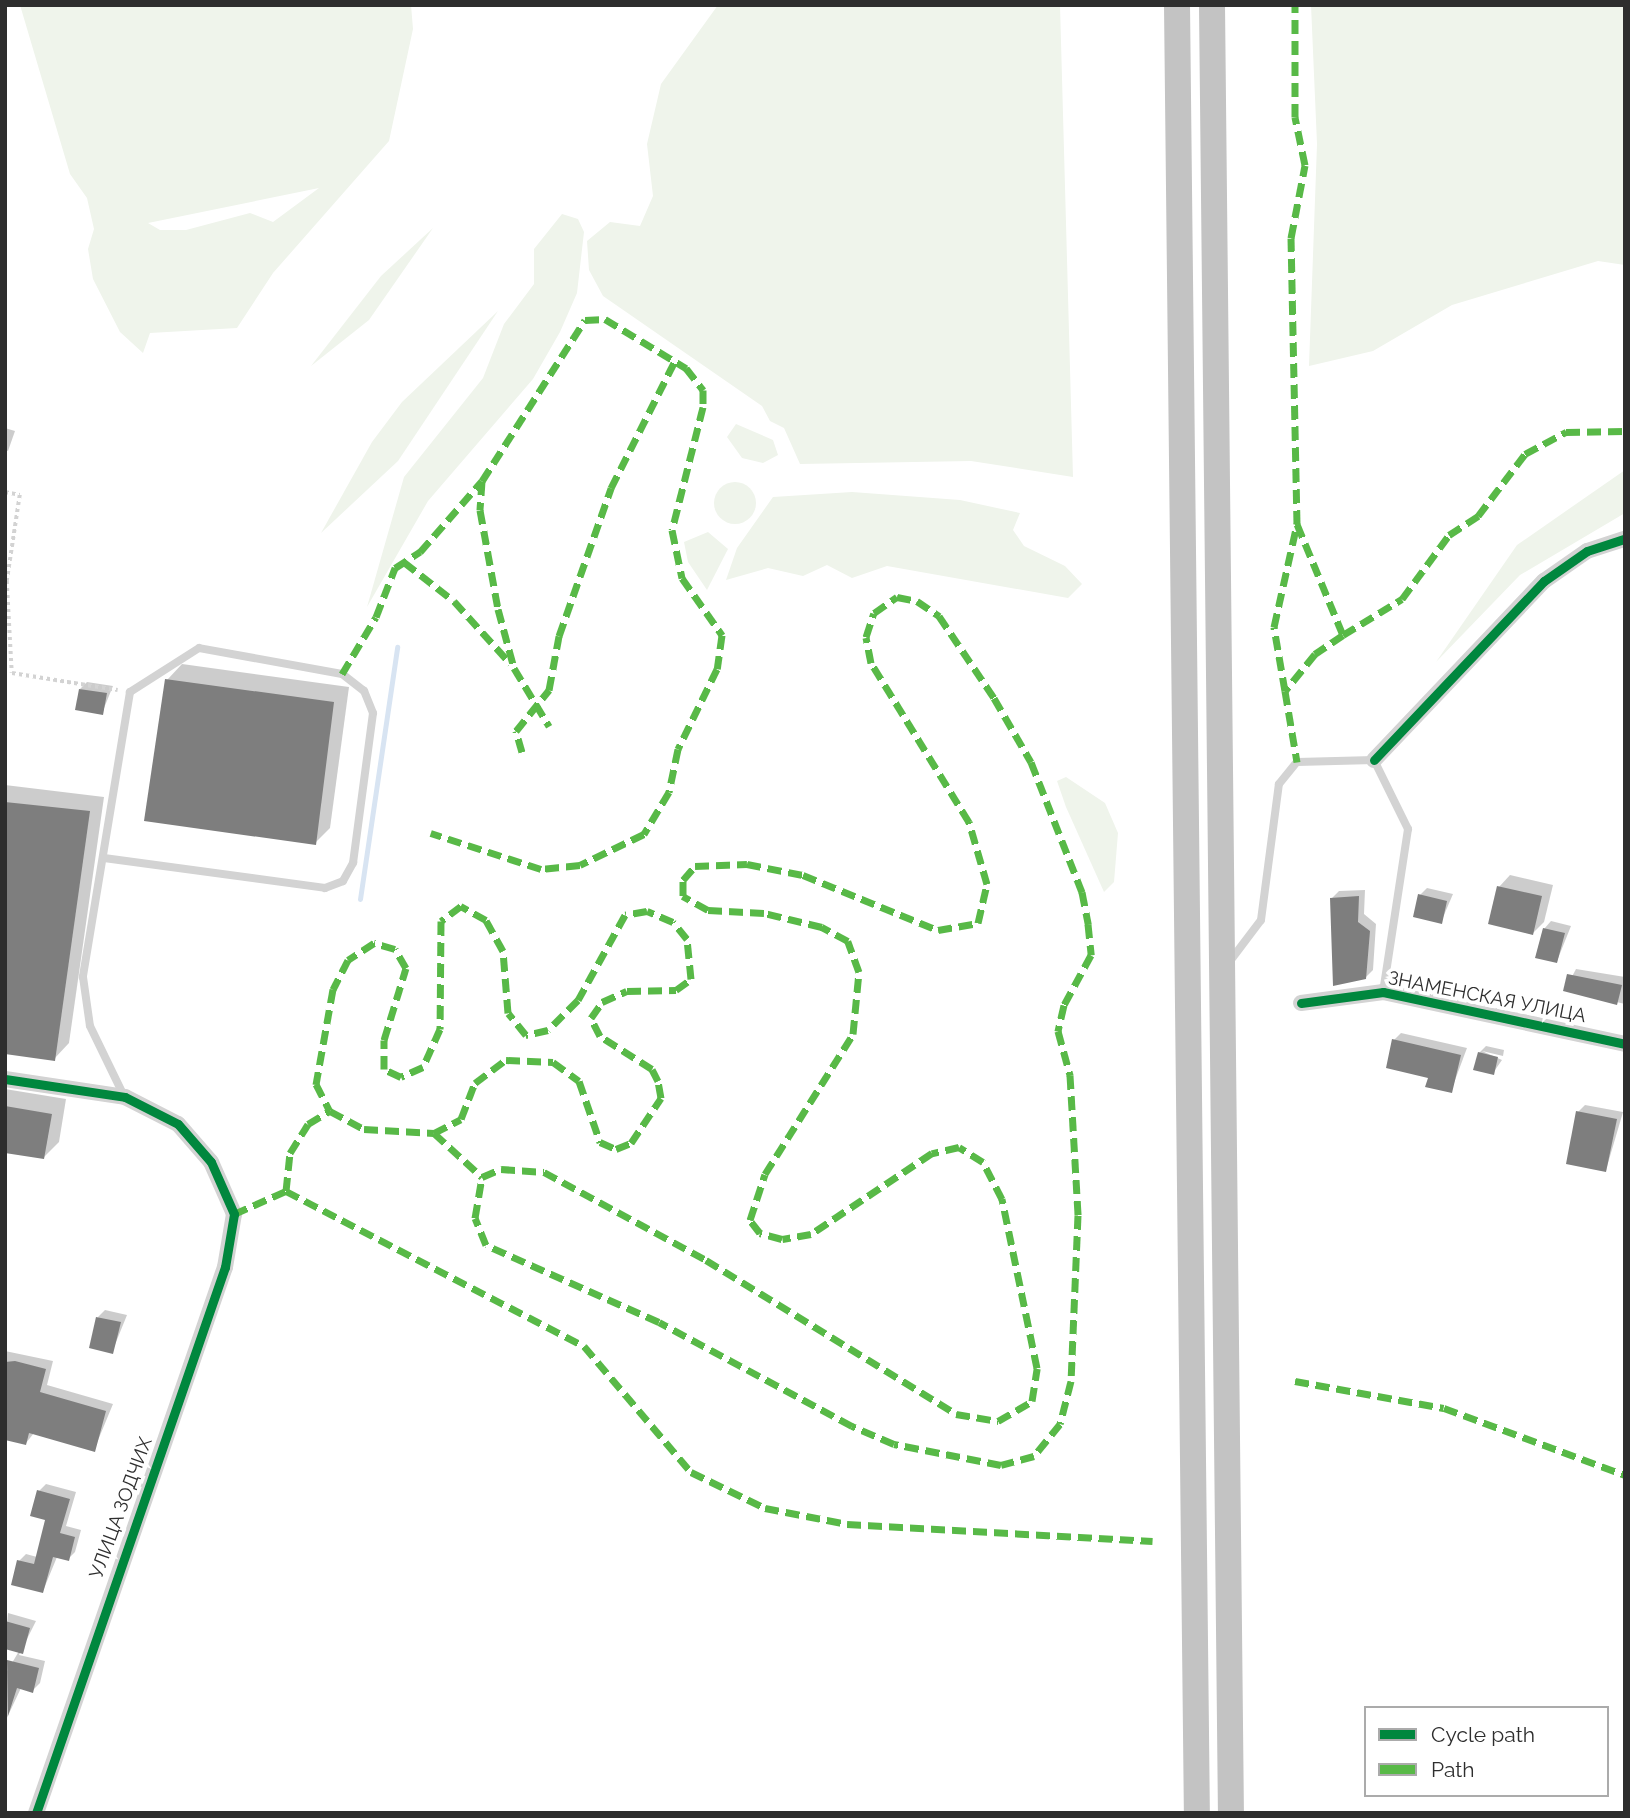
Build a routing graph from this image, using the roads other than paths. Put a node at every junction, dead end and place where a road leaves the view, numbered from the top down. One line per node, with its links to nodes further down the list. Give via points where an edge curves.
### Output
1 (1177, 5): 13 (highway)
2 (1212, 5): 6 (highway)
3 (1625, 539): 4 (street, via 1587,551 1545,581)
4 (1374, 760): 6 (lane, via 1297,762 1279,784 1261,920); 7 (lane, via 1408,829)
5 (104, 858): 5 (lane, via 325,888 343,881 353,863 373,713 365,691 342,674 199,648 130,692); 11 (lane, via 83,977 90,1026)
6 (1220, 975): 14 (highway)
7 (1384, 992): 8 (street, ЗНАМЕНСКАЯ УЛИЦА); 9 (street, ЗНАМЕНСКАЯ УЛИЦА)
8 (1301, 1003)
9 (1625, 1044)
10 (5, 1079): 11 (street)
11 (125, 1097): 12 (street, УЛИЦА ЗОДЧИХ, via 178,1124 211,1162 234,1213 225,1267)
12 (36, 1813)
13 (1197, 1813)
14 (1231, 1813)

